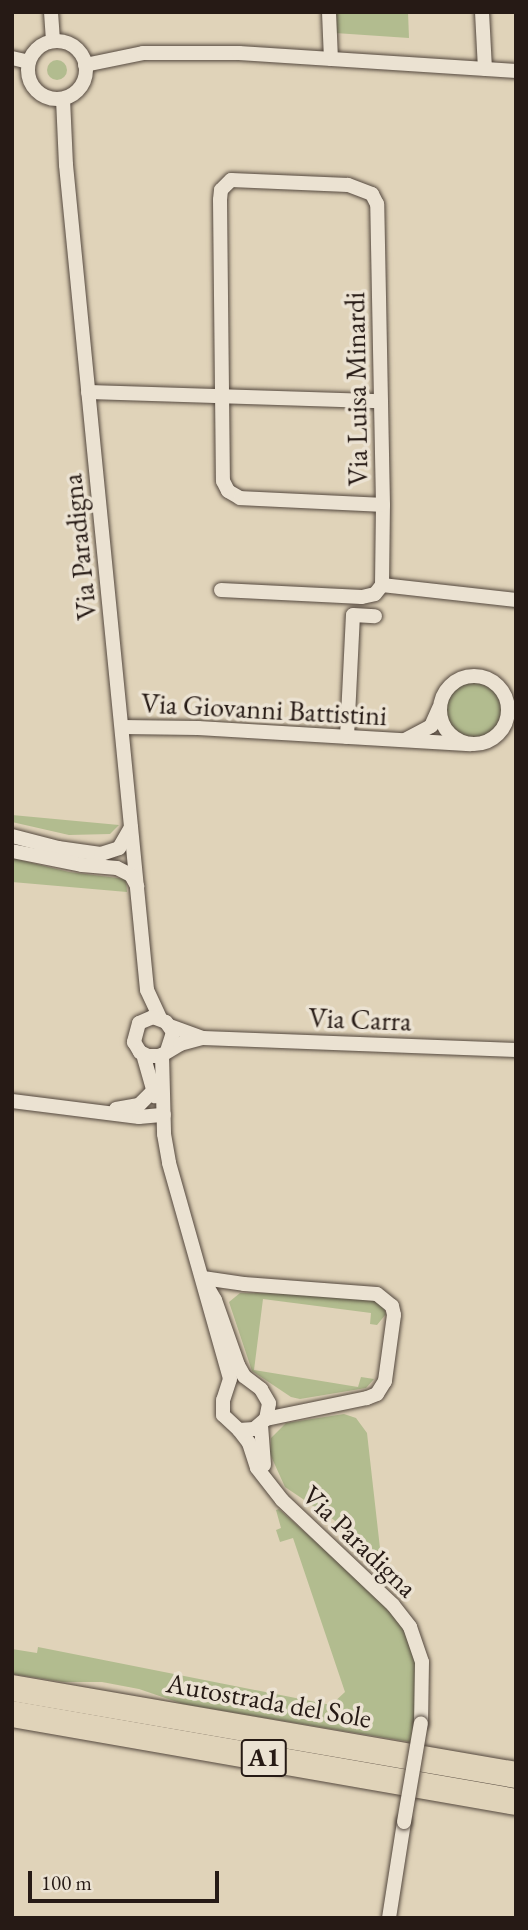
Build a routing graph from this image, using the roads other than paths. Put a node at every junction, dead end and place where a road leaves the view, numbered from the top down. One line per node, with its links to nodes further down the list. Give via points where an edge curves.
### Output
1 (51, 12): 4 (street)
2 (329, 12): 6 (street)
3 (482, 12): 9 (street)
4 (53, 41): 7 (street, via 35,50); 8 (street, via 76,49)
5 (12, 58): 7 (street)
6 (331, 59): 8 (street, via 142,53); 9 (street)
7 (29, 62): 11 (street, via 34,88 44,96)
8 (85, 65): 11 (street, via 84,82 74,95)
9 (485, 69): 10 (street)
10 (516, 71)
11 (63, 99): 12 (street, Via Paradigna)
12 (88, 392): 13 (street); 21 (street, Via Paradigna)
13 (221, 398): 14 (street); 14 (street, Via Luisa Minardi, via 222,190 230,180 241,180 348,185 372,194 377,204); 15 (street, via 223,481 228,491 240,498)
14 (382, 401): 15 (street, Via Luisa Minardi)
15 (383, 505): 16 (street, Via Luisa Minardi)
16 (382, 585): 17 (street, via 375,594 362,597); 18 (street)
17 (221, 590)
18 (516, 600)
19 (375, 616): 22 (street, via 353,615)
20 (439, 707): 23 (street, Via Giovanni Battistini, via 431,726); 24 (street, via 447,732); 24 (street, Via Giovanni Battistini, via 447,687 461,677 479,676 499,687 508,708 505,725 493,738)
21 (122, 727): 22 (street, Via Giovanni Battistini); 25 (street, Via Paradigna)
22 (347, 737): 23 (street, Via Giovanni Battistini)
23 (404, 740): 24 (street, Via Giovanni Battistini)
24 (471, 744)
25 (131, 822): 26 (street, via 126,841 107,853 58,848); 28 (street, Via Paradigna)
26 (12, 836)
27 (12, 850): 28 (street, via 120,869)
28 (138, 886): 29 (street, Via Paradigna)
29 (147, 990): 30 (street); 31 (street)
30 (142, 1020): 31 (street); 35 (street, via 133,1038)
31 (165, 1022): 32 (street, Via Carra); 34 (street, via 173,1039)
32 (203, 1038): 33 (street, Via Carra); 34 (street, Via Carra)
33 (516, 1050)
34 (164, 1053): 35 (street); 39 (street)
35 (143, 1054): 36 (street)
36 (154, 1090): 38 (street, via 132,1108); 39 (street)
37 (12, 1101): 38 (street)
38 (87, 1110): 39 (street, via 139,1117)
39 (162, 1115): 40 (street, Via Paradigna, via 174,1186)
40 (204, 1279): 41 (street, Via Paradigna, via 237,1366); 42 (street, Via Paradigna, via 230,1380); 43 (street, via 377,1294 392,1306 385,1381 377,1394)
41 (254, 1385): 42 (street, via 238,1384); 43 (street, Via Paradigna, via 269,1403)
42 (226, 1394): 44 (street, Via Paradigna, via 223,1415)
43 (264, 1422): 44 (street, via 254,1429); 45 (street, Via Paradigna, via 261,1451)
44 (239, 1430): 45 (street, Via Paradigna, via 257,1468)
45 (274, 1489): 50 (street, Via Paradigna, bridge, via 393,1605 410,1627 422,1662 421,1723)
46 (12, 1688): 48 (highway, Autostrada del Sole / A1)
47 (12, 1714): 49 (highway, Autostrada del Sole / A1)
48 (516, 1775)
49 (516, 1802)
50 (389, 1918)

